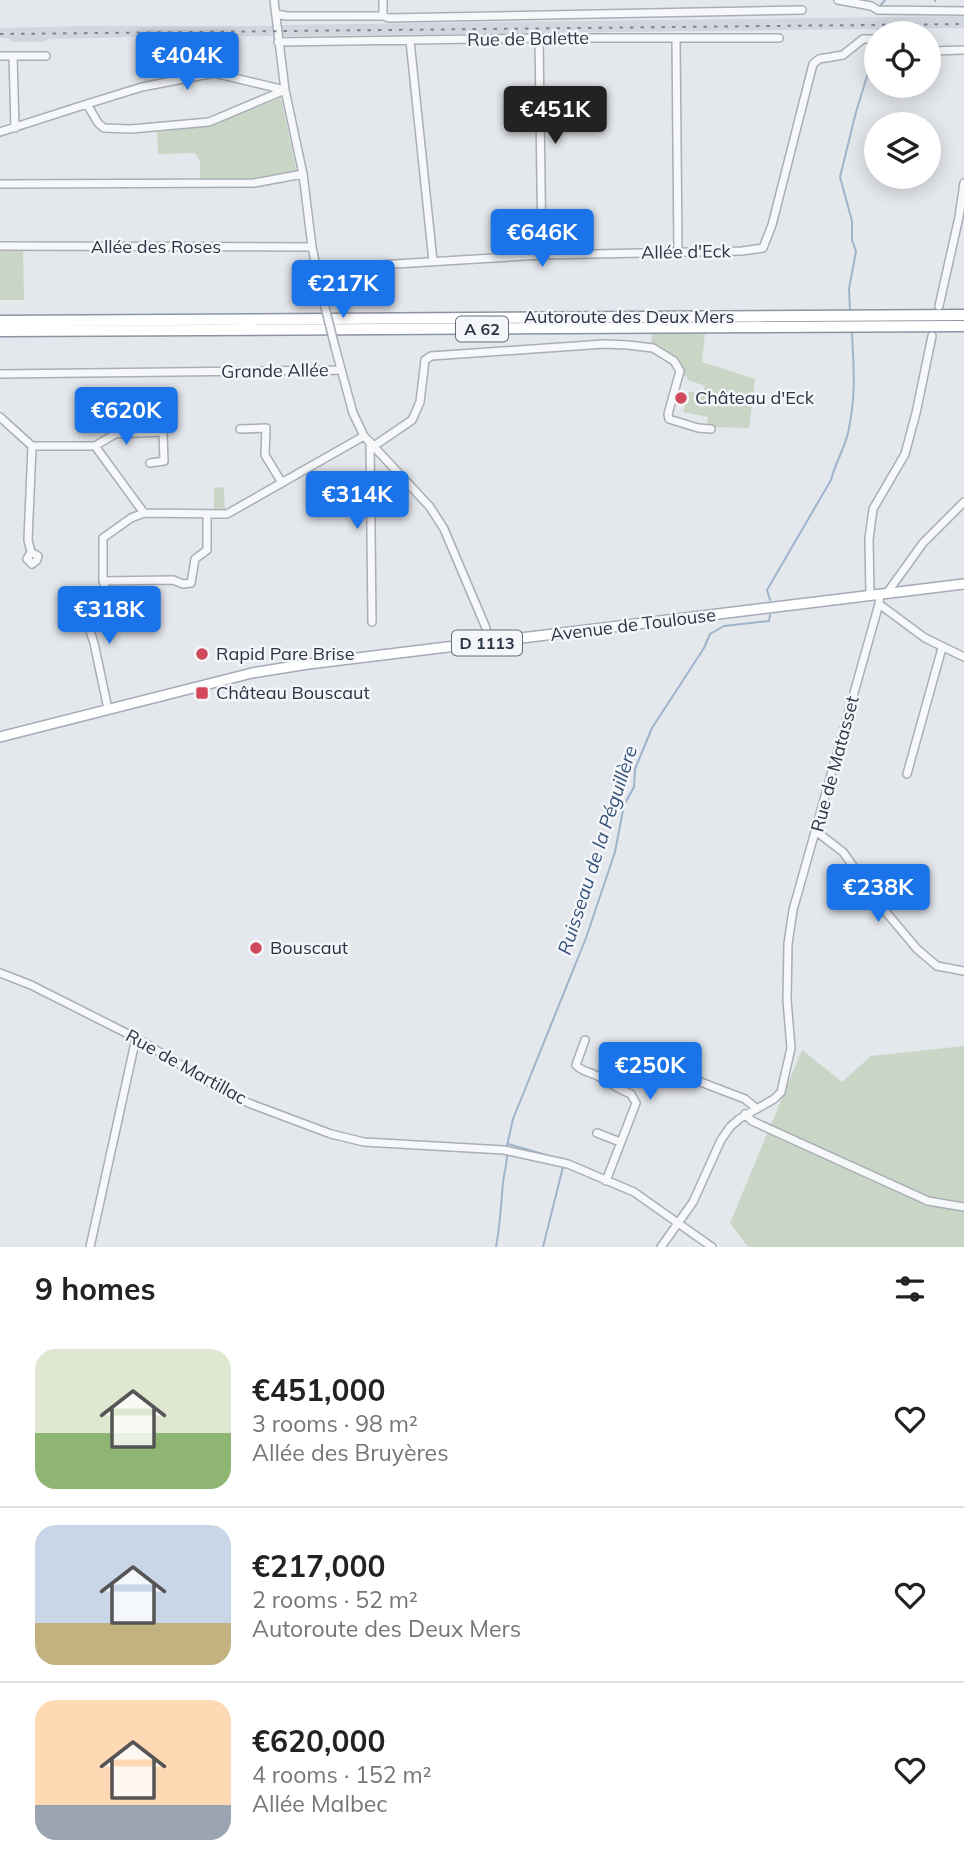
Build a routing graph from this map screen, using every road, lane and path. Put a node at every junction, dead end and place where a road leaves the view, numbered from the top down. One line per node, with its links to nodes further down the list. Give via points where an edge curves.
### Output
1 (274, 0): 9 (street)
2 (383, 0): 10 (street)
3 (725, 0): 7 (street)
4 (838, 0): 5 (street)
5 (860, 2): 8 (street, via 878,10)
6 (802, 10): 7 (street)
7 (726, 11): 10 (street)
8 (964, 11)
9 (276, 14): 10 (street); 16 (street)
10 (383, 16)
11 (539, 38): 14 (street, Rue de Balette); 15 (street, Rue de Balette); 32 (street)
12 (779, 38): 14 (street, Rue de Balette)
13 (864, 38): 31 (street, Allée d'Eck, via 843,55 813,64 763,248)
14 (676, 39): 31 (street)
15 (410, 41): 16 (street, Rue de Balette); 33 (street)
16 (278, 43): 22 (street)
17 (964, 50): 18 (street)
18 (941, 51)
19 (0, 56): 20 (street)
20 (13, 56): 21 (street); 24 (street)
21 (46, 56)
22 (285, 90): 23 (street, via 214,72 142,86); 23 (street, via 209,122 131,129 104,128); 26 (street)
23 (88, 104): 24 (street)
24 (15, 128): 25 (street)
25 (0, 132)
26 (303, 174): 28 (street, via 254,183); 30 (street)
27 (964, 183): 35 (street)
28 (0, 184)
29 (0, 246): 30 (street, Allée des Roses)
30 (313, 247): 34 (street)
31 (678, 252): 32 (street, Allée d'Eck)
32 (542, 255): 33 (street, Allée d'Eck)
33 (433, 261): 34 (street, Allée d'Eck, via 346,267)
34 (319, 280): 41 (street, bridge)
35 (939, 306)
36 (964, 315): 37 (highway, Autoroute des Deux Mers / A 62)
37 (0, 321)
38 (964, 327): 39 (highway, Autoroute des Deux Mers / A 62)
39 (0, 331)
40 (933, 336): 60 (street, via 905,454 873,509 869,539)
41 (340, 370): 42 (street, Grande Allée); 46 (street, via 353,413)
42 (0, 374)
43 (0, 416): 47 (street)
44 (240, 429): 50 (street, via 266,428 265,455)
45 (711, 429): 46 (street, via 669,419 680,371 674,361 653,348 604,344 431,356 425,360 412,420)
46 (369, 441): 50 (street); 62 (street); 63 (street, via 430,506 444,529 486,628)
47 (32, 446): 48 (street); 56 (street)
48 (95, 446): 49 (street, via 115,434 163,432 164,461); 52 (street)
49 (150, 463)
50 (282, 483): 54 (street, via 227,514)
51 (964, 502): 55 (street)
52 (144, 513): 54 (street); 57 (street, via 103,538)
53 (964, 513): 55 (street)
54 (207, 514): 57 (street, via 207,550 195,559 191,583)
55 (952, 514): 60 (street)
56 (31, 552)
57 (103, 581): 61 (street, via 112,608)
58 (964, 584): 60 (main road, Avenue de Toulouse / D 1113)
59 (77, 591): 66 (street)
60 (879, 597): 63 (main road, Avenue de Toulouse / D 1113); 64 (street); 69 (street, Rue de Matasset)
61 (123, 612)
62 (372, 622)
63 (488, 643): 66 (main road, Avenue de Toulouse / D 1113, via 252,673)
64 (942, 648): 65 (street); 68 (street)
65 (964, 657)
66 (108, 709): 67 (main road, Avenue de Toulouse / D 1113)
67 (0, 737)
68 (907, 774)
69 (817, 832): 70 (street, via 843,852 917,949 937,966); 75 (street, Rue de Matasset, via 793,910 788,944 791,1048 781,1092)
70 (964, 971)
71 (0, 973): 72 (street, Rue de Martillac)
72 (136, 1038): 79 (street, Rue de Martillac, via 232,1096 331,1134 364,1142 504,1150 568,1164); 82 (street)
73 (585, 1040): 78 (street, via 576,1065 579,1069 635,1098 635,1109)
74 (656, 1065): 75 (street, via 745,1099)
75 (756, 1108): 76 (street, Rue de Matasset)
76 (745, 1114): 80 (street, via 928,1201); 81 (street, Rue de Matasset, via 721,1140)
77 (597, 1133): 78 (street)
78 (620, 1142): 79 (street)
79 (606, 1181): 81 (street, Rue de Martillac, via 634,1192)
80 (964, 1207)
81 (680, 1222): 83 (street, Rue de Matasset); 84 (street, Rue de Martillac)
82 (90, 1247)
83 (661, 1247)
84 (712, 1247)

